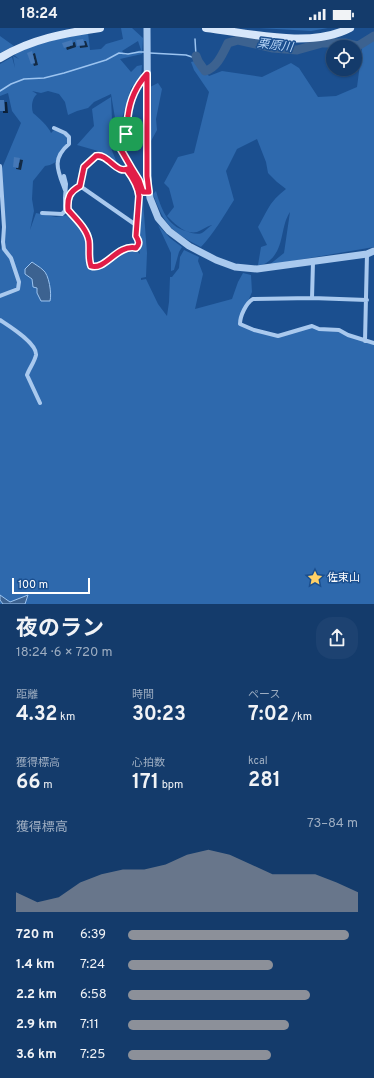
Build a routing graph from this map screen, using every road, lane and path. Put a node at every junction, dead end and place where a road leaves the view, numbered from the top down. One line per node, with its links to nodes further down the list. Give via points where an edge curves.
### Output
1 (100, 28): 5 (main road, via 60,34 33,42)
2 (147, 28): 6 (street)
3 (206, 28): 4 (main road, via 292,39 311,39)
4 (350, 28)
5 (0, 58)
6 (147, 74): 9 (street, via 132,95 127,130 121,145 121,152); 13 (street)
7 (54, 128): 12 (street, via 69,137 69,144 62,150 57,166)
8 (0, 166): 19 (street, via 4,249 12,258 19,282 18,289)
9 (129, 168): 11 (street, via 119,169 98,155 84,167); 13 (street, via 139,180 143,192); 16 (street, via 139,196)
10 (64, 176): 12 (street)
11 (80, 186): 14 (street, via 70,192); 16 (street)
12 (66, 190): 14 (street)
13 (149, 192): 18 (street, via 158,218 169,231 189,246 216,260 235,267 257,269)
14 (67, 208): 15 (street, via 62,214); 16 (street, via 86,232 89,261 93,267 102,265 110,257 127,248 136,248 139,241 136,236)
15 (42, 213)
16 (136, 225)
17 (371, 253): 18 (street); 21 (street)
18 (313, 262): 20 (street)
19 (0, 296)
20 (312, 298): 21 (street); 23 (street, via 253,299 248,302 240,324 278,336 312,326 339,330)
21 (367, 300): 23 (street)
22 (0, 320): 25 (street, via 34,348 36,355 27,375)
23 (365, 341): 24 (street)
24 (374, 343)
25 (40, 403)

